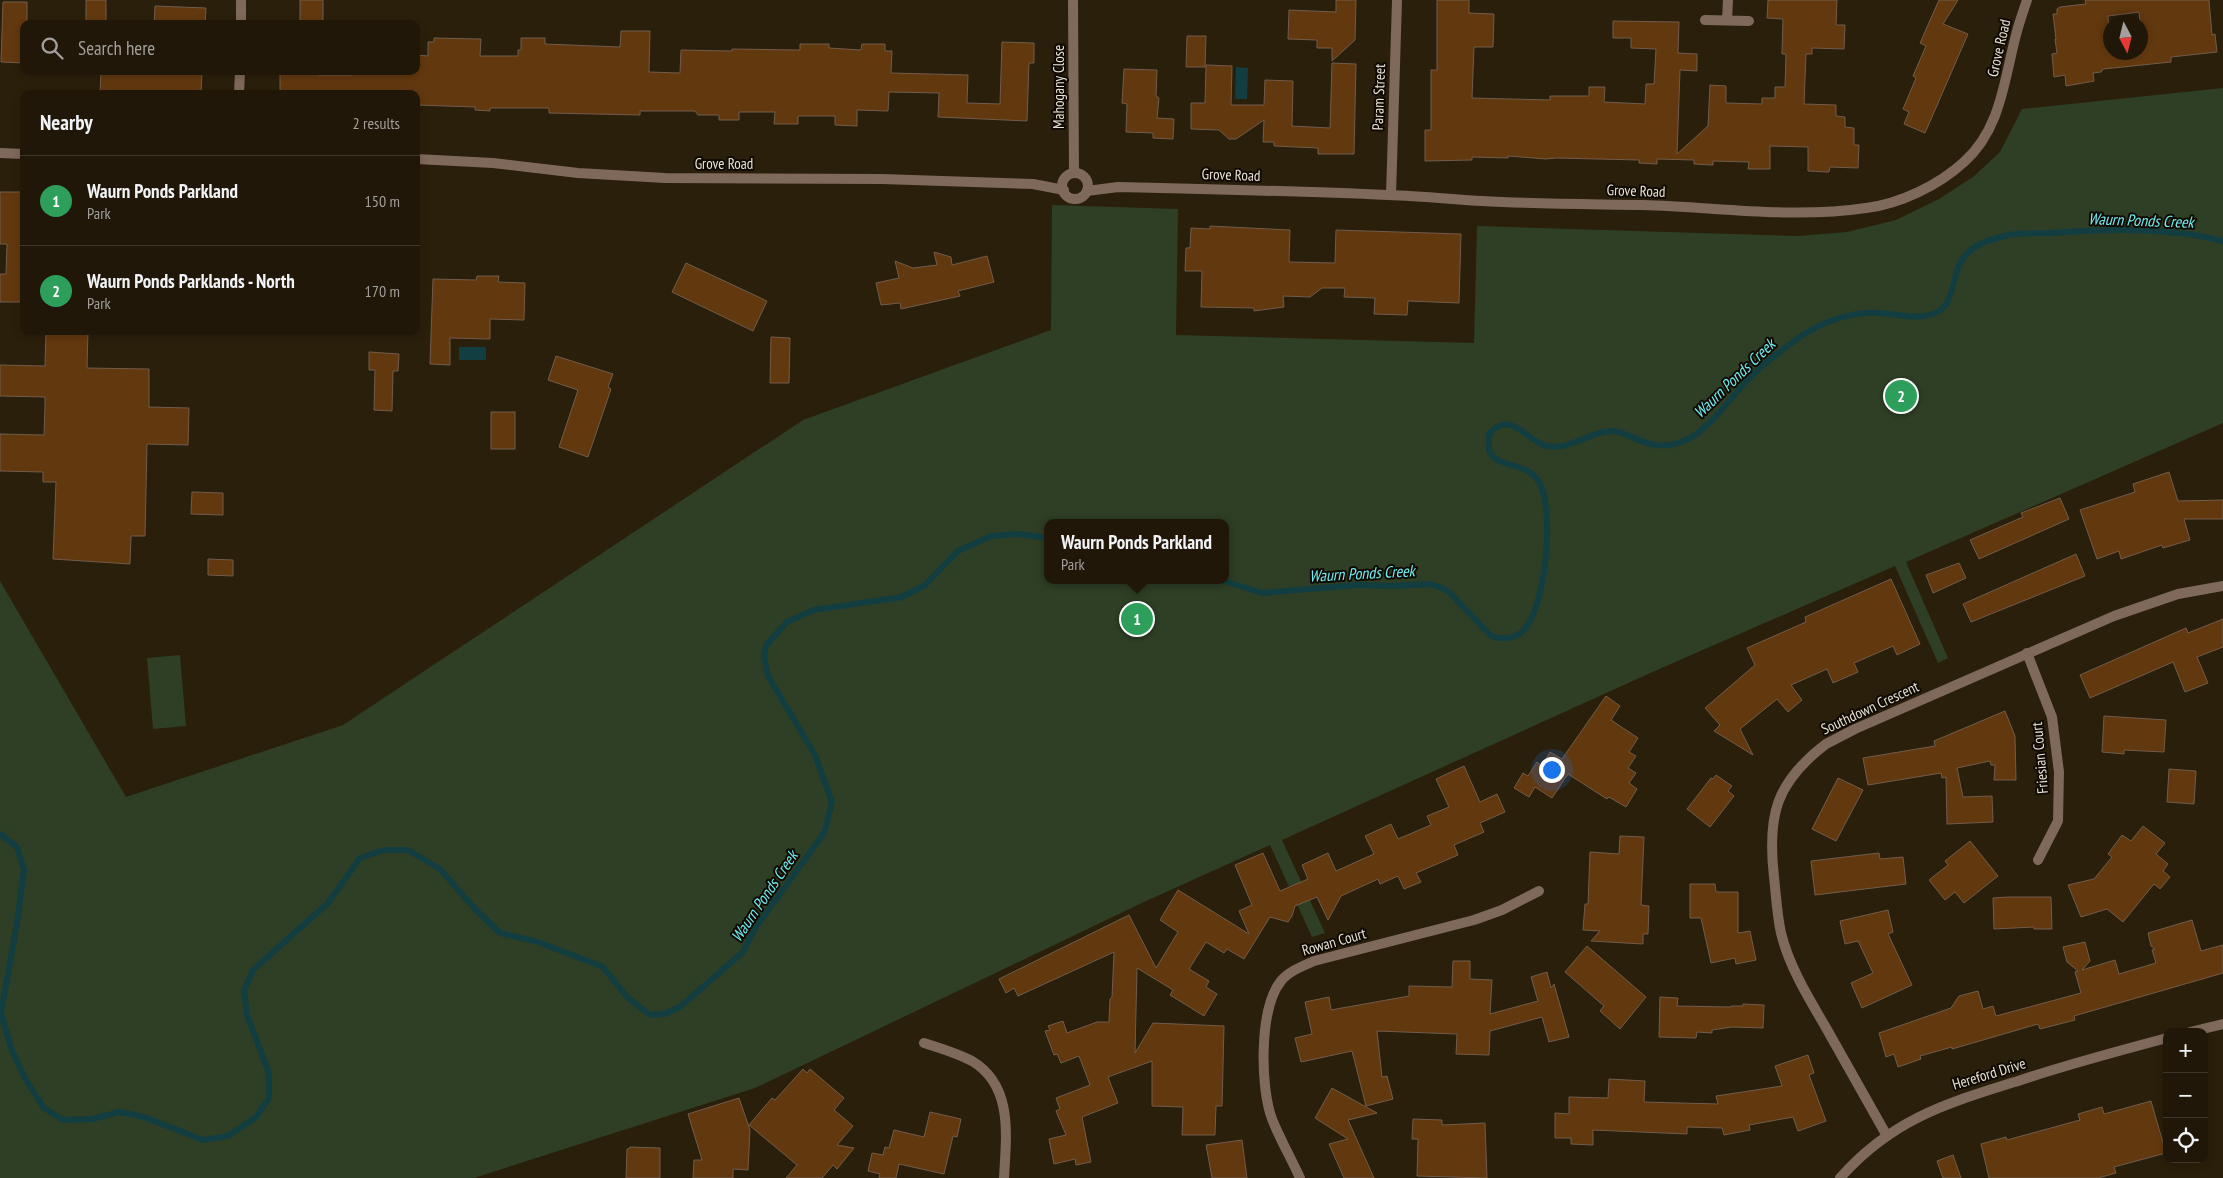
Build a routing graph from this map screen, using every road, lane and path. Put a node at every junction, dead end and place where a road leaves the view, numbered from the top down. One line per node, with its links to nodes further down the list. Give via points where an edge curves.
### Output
1 (241, 0): 6 (street)
2 (1073, 0): 15 (street, Mahogany Close)
3 (1397, 0): 21 (street, Param Street)
4 (1728, 0): 8 (street)
5 (2027, 0): 21 (street, Grove Road, via 2002,100 1982,141 1965,162 1944,177 1902,198 1868,208 1813,213)
6 (241, 20)
7 (1705, 20): 8 (street)
8 (1727, 20): 9 (street)
9 (1750, 21)
10 (240, 75): 11 (street)
11 (239, 90)
12 (0, 153): 13 (street)
13 (20, 154)
14 (420, 159): 17 (street, Grove Road, via 665,178 882,179)
15 (1070, 176): 16 (street, Grove Road, via 1081,174); 17 (street, Grove Road); 19 (street)
16 (1086, 180): 18 (street, Grove Road); 20 (street)
17 (1033, 184): 19 (street, Grove Road)
18 (1118, 187): 20 (street, Grove Road); 21 (street, Grove Road)
19 (1064, 190): 20 (street, Grove Road, via 1072,198 1081,197)
20 (1087, 191)
21 (1391, 195)
22 (2223, 586): 23 (street, Southdown Crescent, via 2178,594)
23 (2026, 653): 24 (street, Friesian Court, via 2052,717 2059,772 2058,821); 30 (street, Southdown Crescent, via 1826,744 1805,760 1790,778 1777,803 1771,849 1781,933 1792,966)
24 (2038, 860)
25 (1539, 891): 32 (street, Rowan Court, via 1474,920 1314,961 1282,979 1273,993 1267,1013 1267,1099 1272,1119)
26 (2223, 1024): 27 (street)
27 (2206, 1028)
28 (2163, 1039): 30 (street, Hereford Drive, via 1946,1103 1912,1119)
29 (924, 1043): 31 (street, via 973,1062 990,1077 1002,1096 1006,1131)
30 (1887, 1136): 33 (street, Hereford Drive, via 1858,1158)
31 (1004, 1178)
32 (1300, 1178)
33 (1840, 1178)

